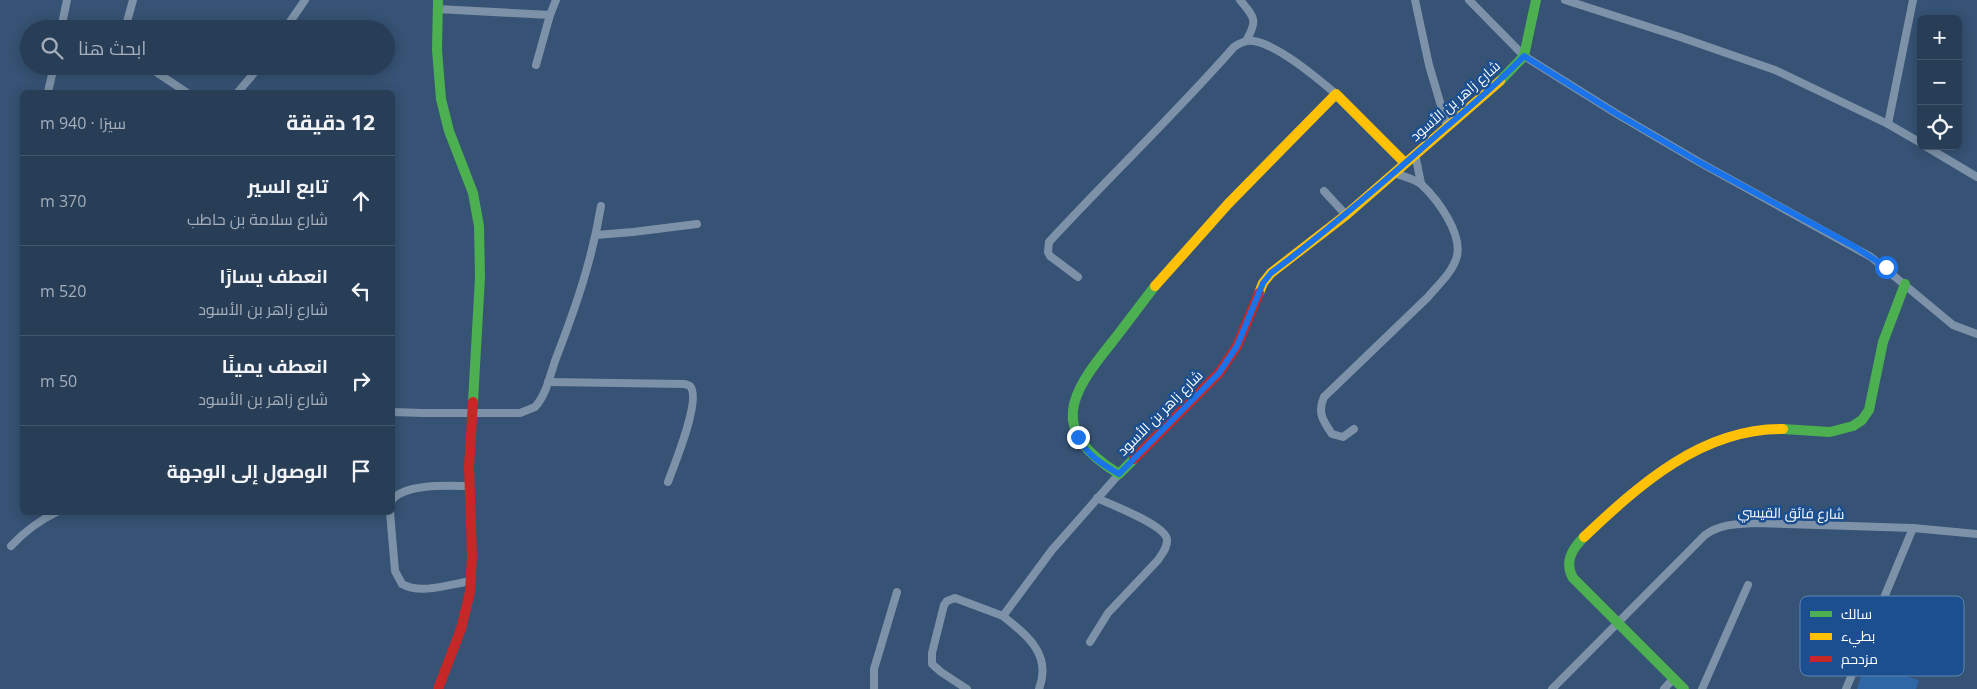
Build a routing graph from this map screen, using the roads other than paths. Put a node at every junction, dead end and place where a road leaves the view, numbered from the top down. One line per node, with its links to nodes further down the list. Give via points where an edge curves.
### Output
1 (67, 0): 13 (street)
2 (133, 0): 14 (street)
3 (305, 0): 15 (street)
4 (556, 0): 12 (street)
5 (1240, 0): 16 (street, via 1254,20)
6 (1415, 0): 27 (street)
7 (1469, 0): 17 (street)
8 (1536, 0): 17 (street)
9 (1565, 0): 26 (street, via 1775,70)
10 (1913, 0): 26 (street)
11 (437, 5): 12 (street); 45 (street, via 440,95 478,215 479,289)
12 (550, 16): 18 (street)
13 (63, 20)
14 (127, 20)
15 (291, 20)
16 (1246, 41): 25 (street, via 1258,42 1285,57); 40 (street, via 1234,47 1155,134 1049,242 1050,256)
17 (1524, 56): 27 (street, شارع زاهر بن الأسود); 41 (street, via 1699,162 1871,256)
18 (536, 65)
19 (52, 75): 22 (street)
20 (160, 75): 23 (street)
21 (252, 75): 24 (street)
22 (48, 90)
23 (183, 90)
24 (240, 90)
25 (1336, 94): 31 (street); 47 (street, شارع زاهر بن الأسود, via 1213,219 1164,274 1086,377 1075,399 1075,426 1083,448)
26 (1888, 124): 28 (street)
27 (1447, 126): 30 (street, شارع زاهر بن الأسود)
28 (1917, 142)
29 (1933, 150): 33 (street)
30 (1416, 154): 31 (street, شارع زاهر بن الأسود); 34 (street)
31 (1405, 163): 32 (street, شارع زاهر بن الأسود)
32 (1394, 173): 34 (street); 37 (street, شارع زاهر بن الأسود)
33 (1977, 177)
34 (1421, 183): 46 (street, via 1455,231 1457,256 1428,297 1324,397 1321,414 1332,434 1343,437)
35 (1324, 191): 37 (street)
36 (601, 206): 39 (street)
37 (1346, 215): 47 (street, شارع زاهر بن الأسود, via 1266,278 1237,346 1219,373)
38 (697, 224): 39 (street)
39 (596, 235): 43 (street)
40 (1078, 277)
41 (1905, 284): 42 (street, via 1953,325); 62 (street, via 1883,342 1866,417 1860,422 1844,430 1755,431 1701,447 1662,468 1574,547 1567,564 1569,574)
42 (1977, 334)
43 (548, 382): 45 (street, via 538,404 532,409); 48 (street, via 690,386 694,393 691,412)
44 (395, 412): 45 (street)
45 (473, 412): 49 (street)
46 (1354, 430)
47 (1119, 474): 51 (street)
48 (668, 482)
49 (468, 486): 50 (street, via 434,486 405,491); 57 (street)
50 (395, 496)
51 (1097, 498): 61 (street, via 1052,550); 63 (street, via 1159,528 1167,537 1167,543 1158,560 1102,621)
52 (51, 515): 56 (street, via 26,530)
53 (390, 515): 57 (street, via 395,571 402,584 422,588)
54 (1914, 528): 55 (street, شارع فائق القيسي); 60 (street); 62 (street, شارع فائق القيسي, via 1755,523 1721,526 1705,535)
55 (1977, 534)
56 (12, 546)
57 (471, 580): 66 (street, via 466,610)
58 (1748, 585): 73 (street)
59 (897, 592): 67 (street, via 874,669)
60 (1885, 596)
61 (1003, 616): 68 (street, via 954,598 944,605 932,664); 69 (street, via 1022,631 1041,656 1044,672)
62 (1618, 624): 65 (street); 70 (street, شارع فائق القيسي)
63 (1090, 642)
64 (1851, 676): 74 (street)
65 (1674, 678): 71 (street); 72 (street)
66 (438, 689)
67 (874, 689)
68 (967, 689)
69 (1039, 689)
70 (1552, 689)
71 (1664, 689)
72 (1684, 689)
73 (1702, 689)
74 (1846, 689)

